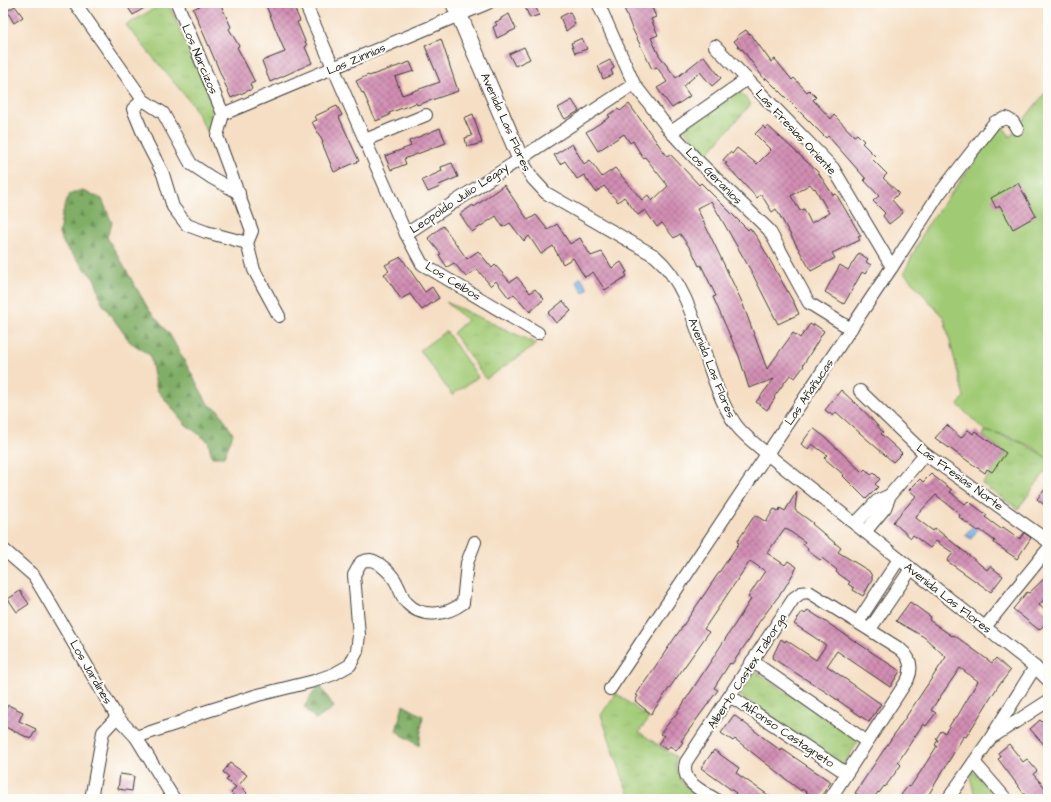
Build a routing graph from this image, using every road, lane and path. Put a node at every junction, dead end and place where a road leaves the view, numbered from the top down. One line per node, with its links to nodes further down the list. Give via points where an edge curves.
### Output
1 (75, 3): 11 (street)
2 (177, 3): 12 (street, Los Narcizos)
3 (305, 3): 8 (street, Los Ceibos)
4 (488, 3): 6 (street, Las Zinnias)
5 (598, 3): 10 (street, Los Geranios)
6 (457, 9): 8 (street, Las Zinnias); 17 (street, Avenida Las Flores)
7 (714, 46): 9 (street, Las Fresias Oriente)
8 (333, 68): 12 (street, Las Zinnias); 16 (street, Los Ceibos)
9 (747, 79): 15 (street); 21 (street, Las Fresias Oriente, via 833,168)
10 (634, 84): 15 (street, Los Geranios); 17 (street, Leopoldo Julio Legay)
11 (143, 100): 18 (street, via 163,113 191,164); 20 (street, via 133,109 163,174 173,207 187,225)
12 (223, 114): 18 (street, via 217,136)
13 (426, 115): 16 (street)
14 (1017, 129): 21 (street, Las Añañucas, via 1013,122 1006,118 995,122 939,194)
15 (672, 132): 23 (street, Los Geranios, via 769,230 809,303)
16 (365, 140): 19 (street, Los Ceibos)
17 (520, 158): 19 (street, Leopoldo Julio Legay); 26 (street, Avenida Las Flores, via 533,180 546,193 655,256 668,267 680,285 728,410 737,426)
18 (239, 193): 20 (street, via 252,231)
19 (406, 234): 24 (street, Los Ceibos, via 422,264)
20 (247, 242): 22 (street, via 254,270)
21 (892, 267): 23 (street, Las Añañucas)
22 (279, 316)
23 (851, 329): 26 (street, Las Añañucas)
24 (538, 333)
25 (860, 391): 27 (street, Las Fresias Norte)
26 (767, 454): 29 (street, Avenida Las Flores); 43 (street, Las Añañucas)
27 (925, 454): 28 (street); 31 (street, Las Fresias Norte)
28 (890, 495): 29 (street, via 877,501); 30 (street, via 885,508)
29 (855, 524): 30 (street, Avenida Las Flores)
30 (865, 532): 35 (street, Avenida Las Flores)
31 (1048, 541)
32 (475, 542): 47 (street, via 468,563 463,603 454,610 430,614 416,610 405,602 397,582 388,572 370,560 360,562 354,575 359,635 357,651 350,665 314,681 258,695)
33 (3, 548): 46 (street, Los Jardines, via 34,576)
34 (1048, 549): 38 (street)
35 (899, 559): 36 (street, Avenida Las Flores); 37 (street)
36 (912, 569): 38 (street, Avenida Las Flores); 39 (street)
37 (858, 622): 39 (street, Alberto Castex Taborga); 40 (street, Alberto Castex Taborga, via 812,592 801,593 794,598)
38 (985, 627): 41 (street, Avenida Las Flores)
39 (870, 629): 49 (street, Alberto Castex Taborga, via 904,652 911,668 908,679)
40 (752, 661): 44 (street, Alberto Castex Taborga); 49 (street)
41 (1035, 667): 42 (street, Avenida Las Flores); 48 (street)
42 (1047, 678)
43 (610, 689)
44 (730, 696): 51 (street, Alfonso Castagneto); 54 (street, Alberto Castex Taborga, via 685,766 686,775 691,783)
45 (1048, 701): 48 (street)
46 (117, 717): 47 (street, Los Jardines); 52 (street, via 103,732)
47 (136, 737): 53 (street, Los Jardines)
48 (990, 739): 50 (street)
49 (866, 741): 51 (street, Alberto Castex Taborga)
50 (974, 762): 56 (street); 57 (street)
51 (846, 773): 55 (street, Alberto Castex Taborga)
52 (91, 799)
53 (174, 799)
54 (715, 799)
55 (830, 799)
56 (948, 799)
57 (1006, 799)

